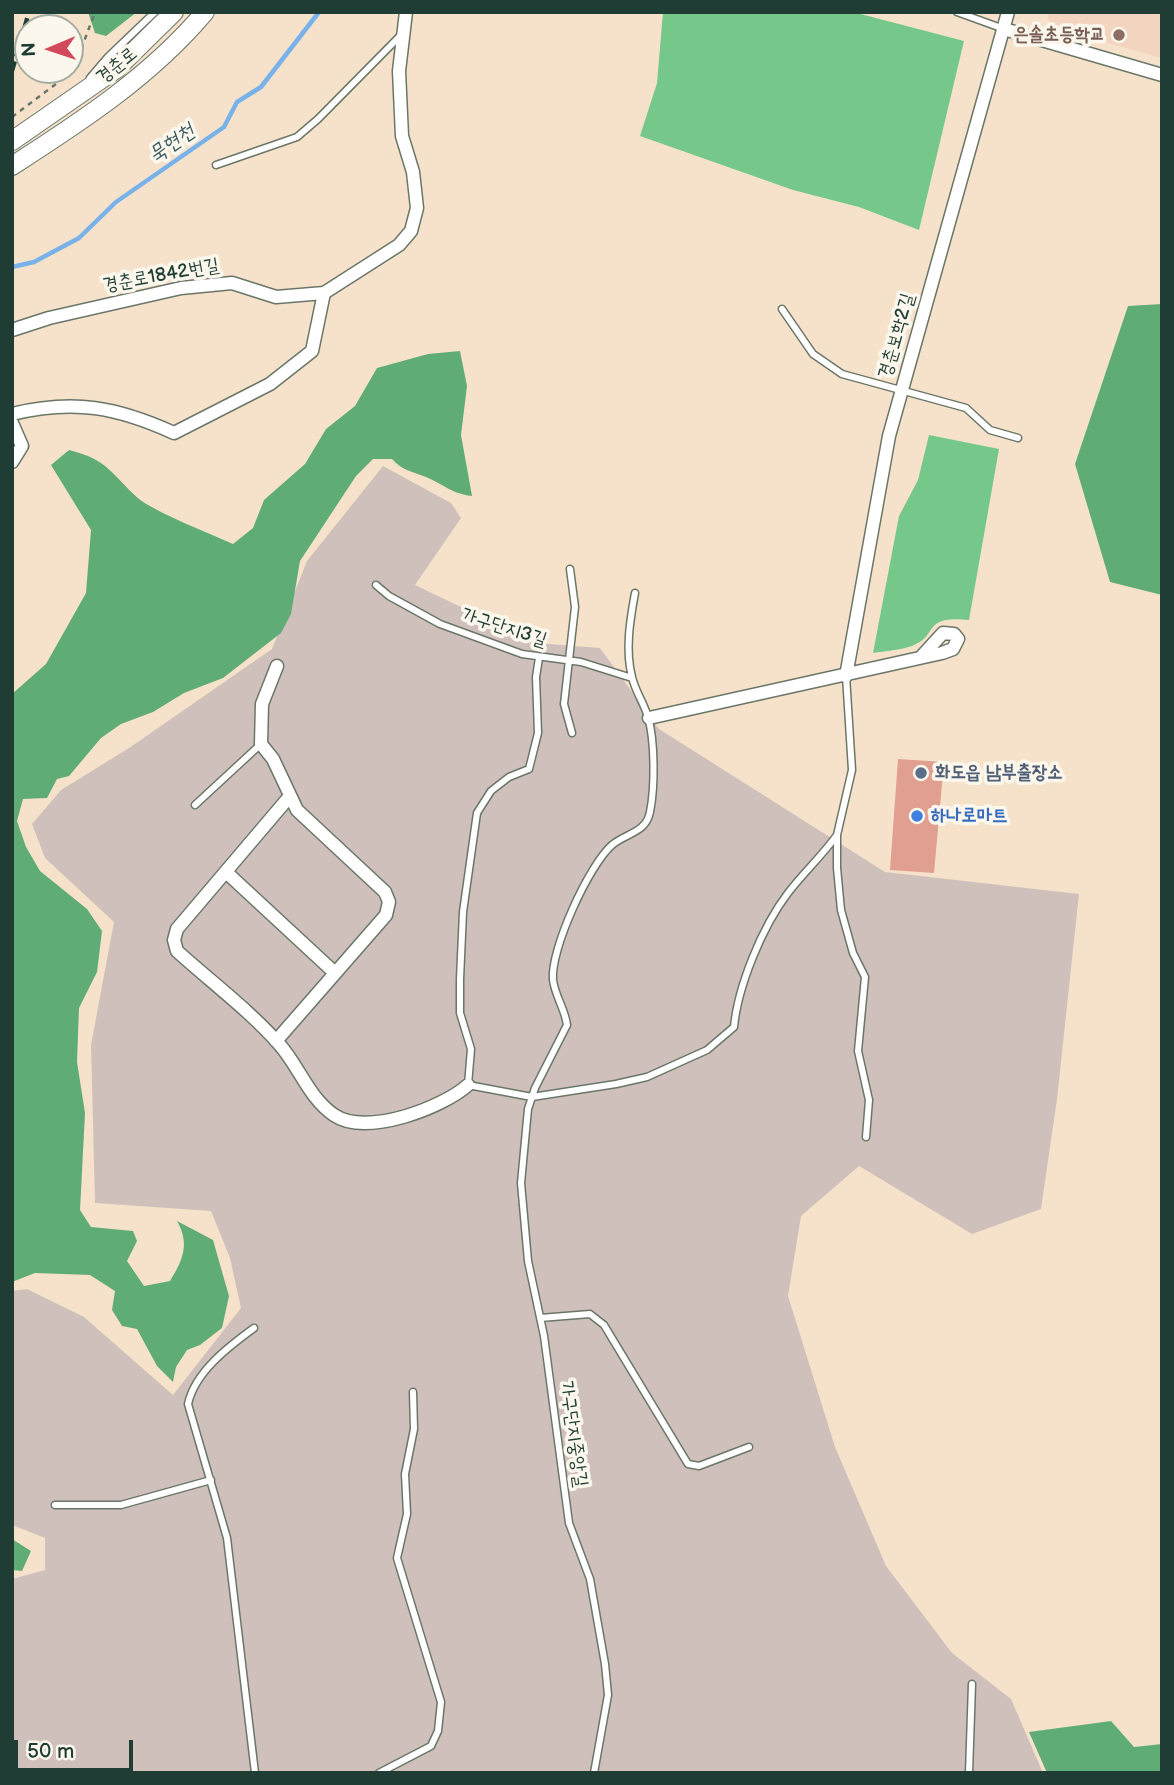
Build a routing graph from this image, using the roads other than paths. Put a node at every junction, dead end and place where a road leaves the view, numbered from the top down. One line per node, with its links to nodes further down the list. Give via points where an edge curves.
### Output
1 (155, 12): 10 (lane, via 108,57)
2 (174, 12): 10 (street, 경춘로, via 116,69)
3 (205, 12): 13 (street, 경춘로, via 182,39 125,89)
4 (406, 12): 8 (street, 경춘로1842번길)
5 (957, 12): 7 (lane)
6 (1008, 12): 7 (street, 경춘보학2길)
7 (1004, 29): 9 (street); 17 (street, 경춘보학2길)
8 (405, 30): 12 (lane, via 297,137); 14 (street, 경춘로1842번길, via 399,71 402,136 417,208 411,231 399,246)
9 (1162, 75)
10 (73, 100): 11 (street, 경춘로)
11 (12, 141)
12 (216, 164)
13 (12, 166)
14 (324, 293): 16 (street, 경춘로1842번길, via 276,297 232,283 181,288); 18 (street, via 312,351 270,384 174,433 134,414 75,406 46,406)
15 (782, 309): 17 (lane, via 813,354 842,374)
16 (12, 330)
17 (902, 389): 20 (lane, via 966,408 990,430); 29 (street, 경춘보학2길, via 889,436)
18 (12, 414)
19 (12, 423): 21 (street, via 22,446)
20 (1018, 438)
21 (12, 462)
22 (570, 569): 27 (lane, via 575,607)
23 (376, 585): 26 (lane, 가구단지3길, via 440,624)
24 (635, 593): 30 (lane, 가구단지중앙길, via 629,655)
25 (921, 657): 29 (street)
26 (538, 658): 27 (lane, 가구단지3길); 40 (lane, via 538,733 529,769 491,791 477,813 471,848 460,979 460,1013 471,1049)
27 (567, 661): 30 (lane, 가구단지3길); 32 (lane, via 564,704)
28 (277, 666): 33 (street, via 262,704)
29 (846, 676): 31 (street); 36 (lane, via 852,770)
30 (632, 678): 31 (lane, 가구단지중앙길)
31 (649, 718): 41 (lane, 가구단지중앙길, via 654,780 650,815 640,830 611,846 582,891 558,943 553,980 567,1025)
32 (572, 733)
33 (261, 744): 34 (street); 35 (lane)
34 (290, 796): 37 (street); 38 (street, via 315,830 385,892 389,902 386,915)
35 (195, 805)
36 (837, 835): 41 (lane, via 787,894 764,932 736,1001 734,1027 706,1050 648,1077); 42 (lane, via 841,910 865,977 858,1051 869,1100)
37 (226, 872): 38 (street); 39 (street, via 177,929 173,940 177,951)
38 (335, 973): 39 (street)
39 (276, 1041): 40 (street, via 303,1083 335,1116 359,1123 382,1123 419,1111)
40 (468, 1084): 41 (lane)
41 (532, 1097): 43 (lane, 가구단지중앙길, via 521,1183 528,1261)
42 (866, 1137)
43 (540, 1318): 46 (lane, via 590,1314 604,1325 688,1464 699,1466); 52 (lane, 가구단지중앙길, via 569,1523 590,1579 605,1664 608,1695)
44 (254, 1328): 47 (lane, via 228,1348 191,1391 188,1404)
45 (413, 1392): 51 (lane, via 414,1429 405,1474 407,1514 397,1558 440,1702 438,1731 431,1746)
46 (749, 1447)
47 (211, 1480): 48 (lane, via 121,1505); 50 (lane, via 227,1538)
48 (55, 1505)
49 (972, 1684): 53 (lane)
50 (255, 1773)
51 (379, 1773)
52 (594, 1773)
53 (970, 1773)

